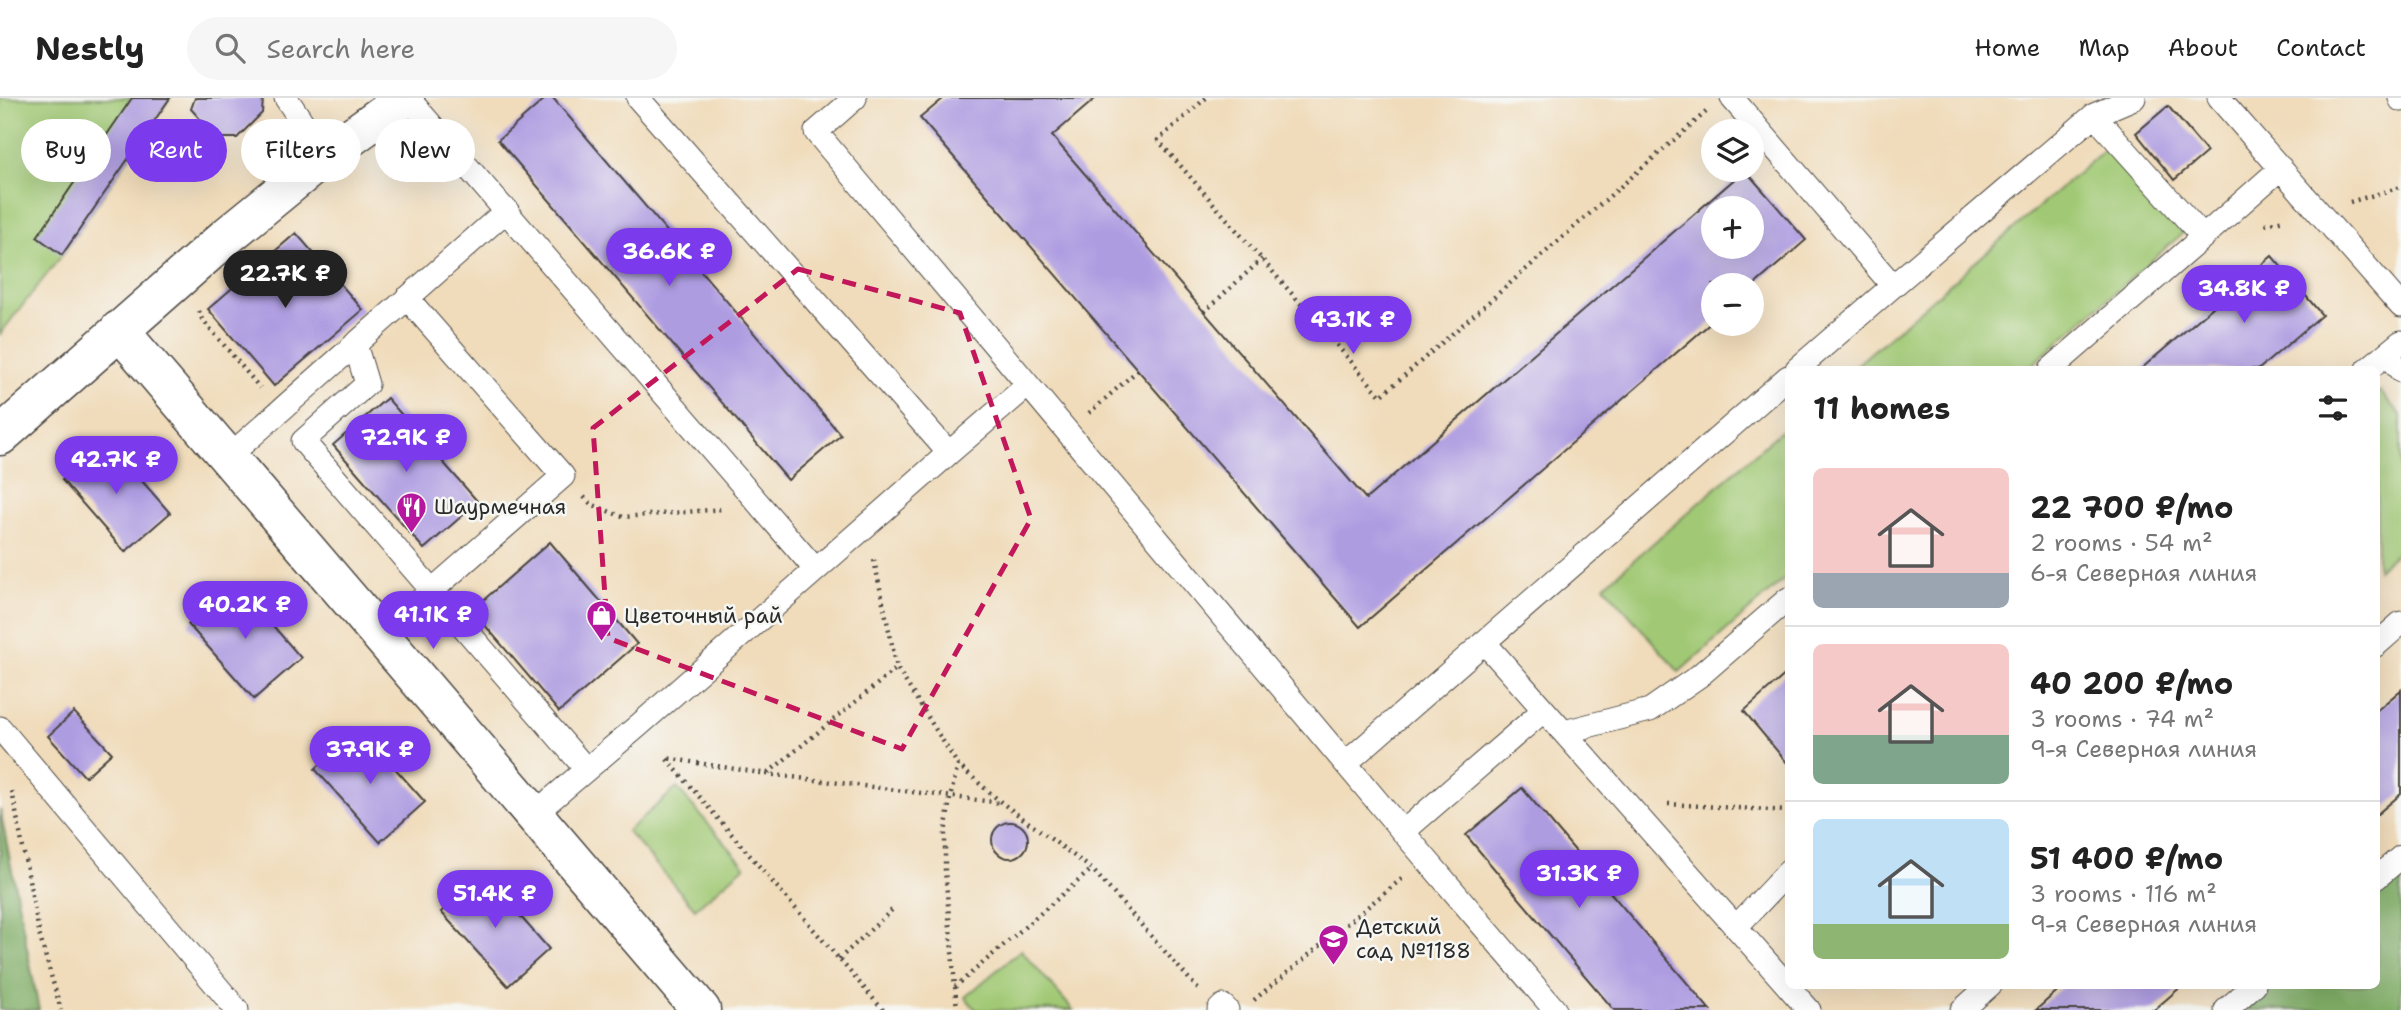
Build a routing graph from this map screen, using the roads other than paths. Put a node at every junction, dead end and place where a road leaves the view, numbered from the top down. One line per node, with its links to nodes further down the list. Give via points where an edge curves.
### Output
1 (286, 98): 9 (lane)
2 (406, 98): 10 (street); 13 (lane)
3 (638, 98): 27 (lane)
4 (855, 98): 25 (lane, via 816,132)
5 (2134, 98): 8 (lane)
6 (2219, 98): 11 (lane)
7 (1722, 103): 15 (lane)
8 (2094, 115): 14 (lane); 15 (lane)
9 (300, 119)
10 (361, 130)
11 (2281, 168): 14 (lane); 17 (lane)
12 (293, 182): 18 (street)
13 (507, 210): 16 (lane); 29 (lane)
14 (2203, 237): 22 (lane)
15 (1893, 286): 21 (lane)
16 (407, 298): 19 (lane); 30 (lane, via 563,476)
17 (2401, 306)
18 (119, 330): 26 (street); 28 (street)
19 (355, 344): 28 (lane); 30 (lane, via 367,384 303,441)
20 (2396, 356): 23 (lane)
21 (1800, 366)
22 (2055, 366)
23 (2374, 366)
24 (1785, 380): 35 (lane)
25 (1028, 385): 27 (lane); 39 (lane)
26 (0, 436)
27 (949, 453): 29 (lane)
28 (228, 457): 33 (street)
29 (816, 570): 40 (lane)
30 (433, 589): 33 (lane); 40 (lane)
31 (1785, 602): 38 (lane, via 1699,676 1650,710)
32 (2401, 623): 34 (lane)
33 (381, 635): 41 (street)
34 (2380, 641)
35 (1484, 642): 36 (lane); 39 (lane)
36 (1544, 709): 38 (lane); 42 (lane)
37 (0, 728): 51 (lane)
38 (1564, 732): 46 (lane)
39 (1346, 763): 42 (lane)
40 (586, 769): 41 (lane)
41 (534, 814): 52 (street)
42 (1403, 832): 53 (lane)
43 (2401, 857): 45 (lane)
44 (1785, 875): 46 (lane)
45 (2380, 875)
46 (1736, 927): 47 (lane)
47 (1785, 983)
48 (1791, 989): 54 (lane)
49 (1986, 989): 55 (lane)
50 (2250, 989): 56 (lane)
51 (237, 1010)
52 (701, 1010)
53 (1555, 1010)
54 (1809, 1010)
55 (1962, 1010)
56 (2226, 1010)

